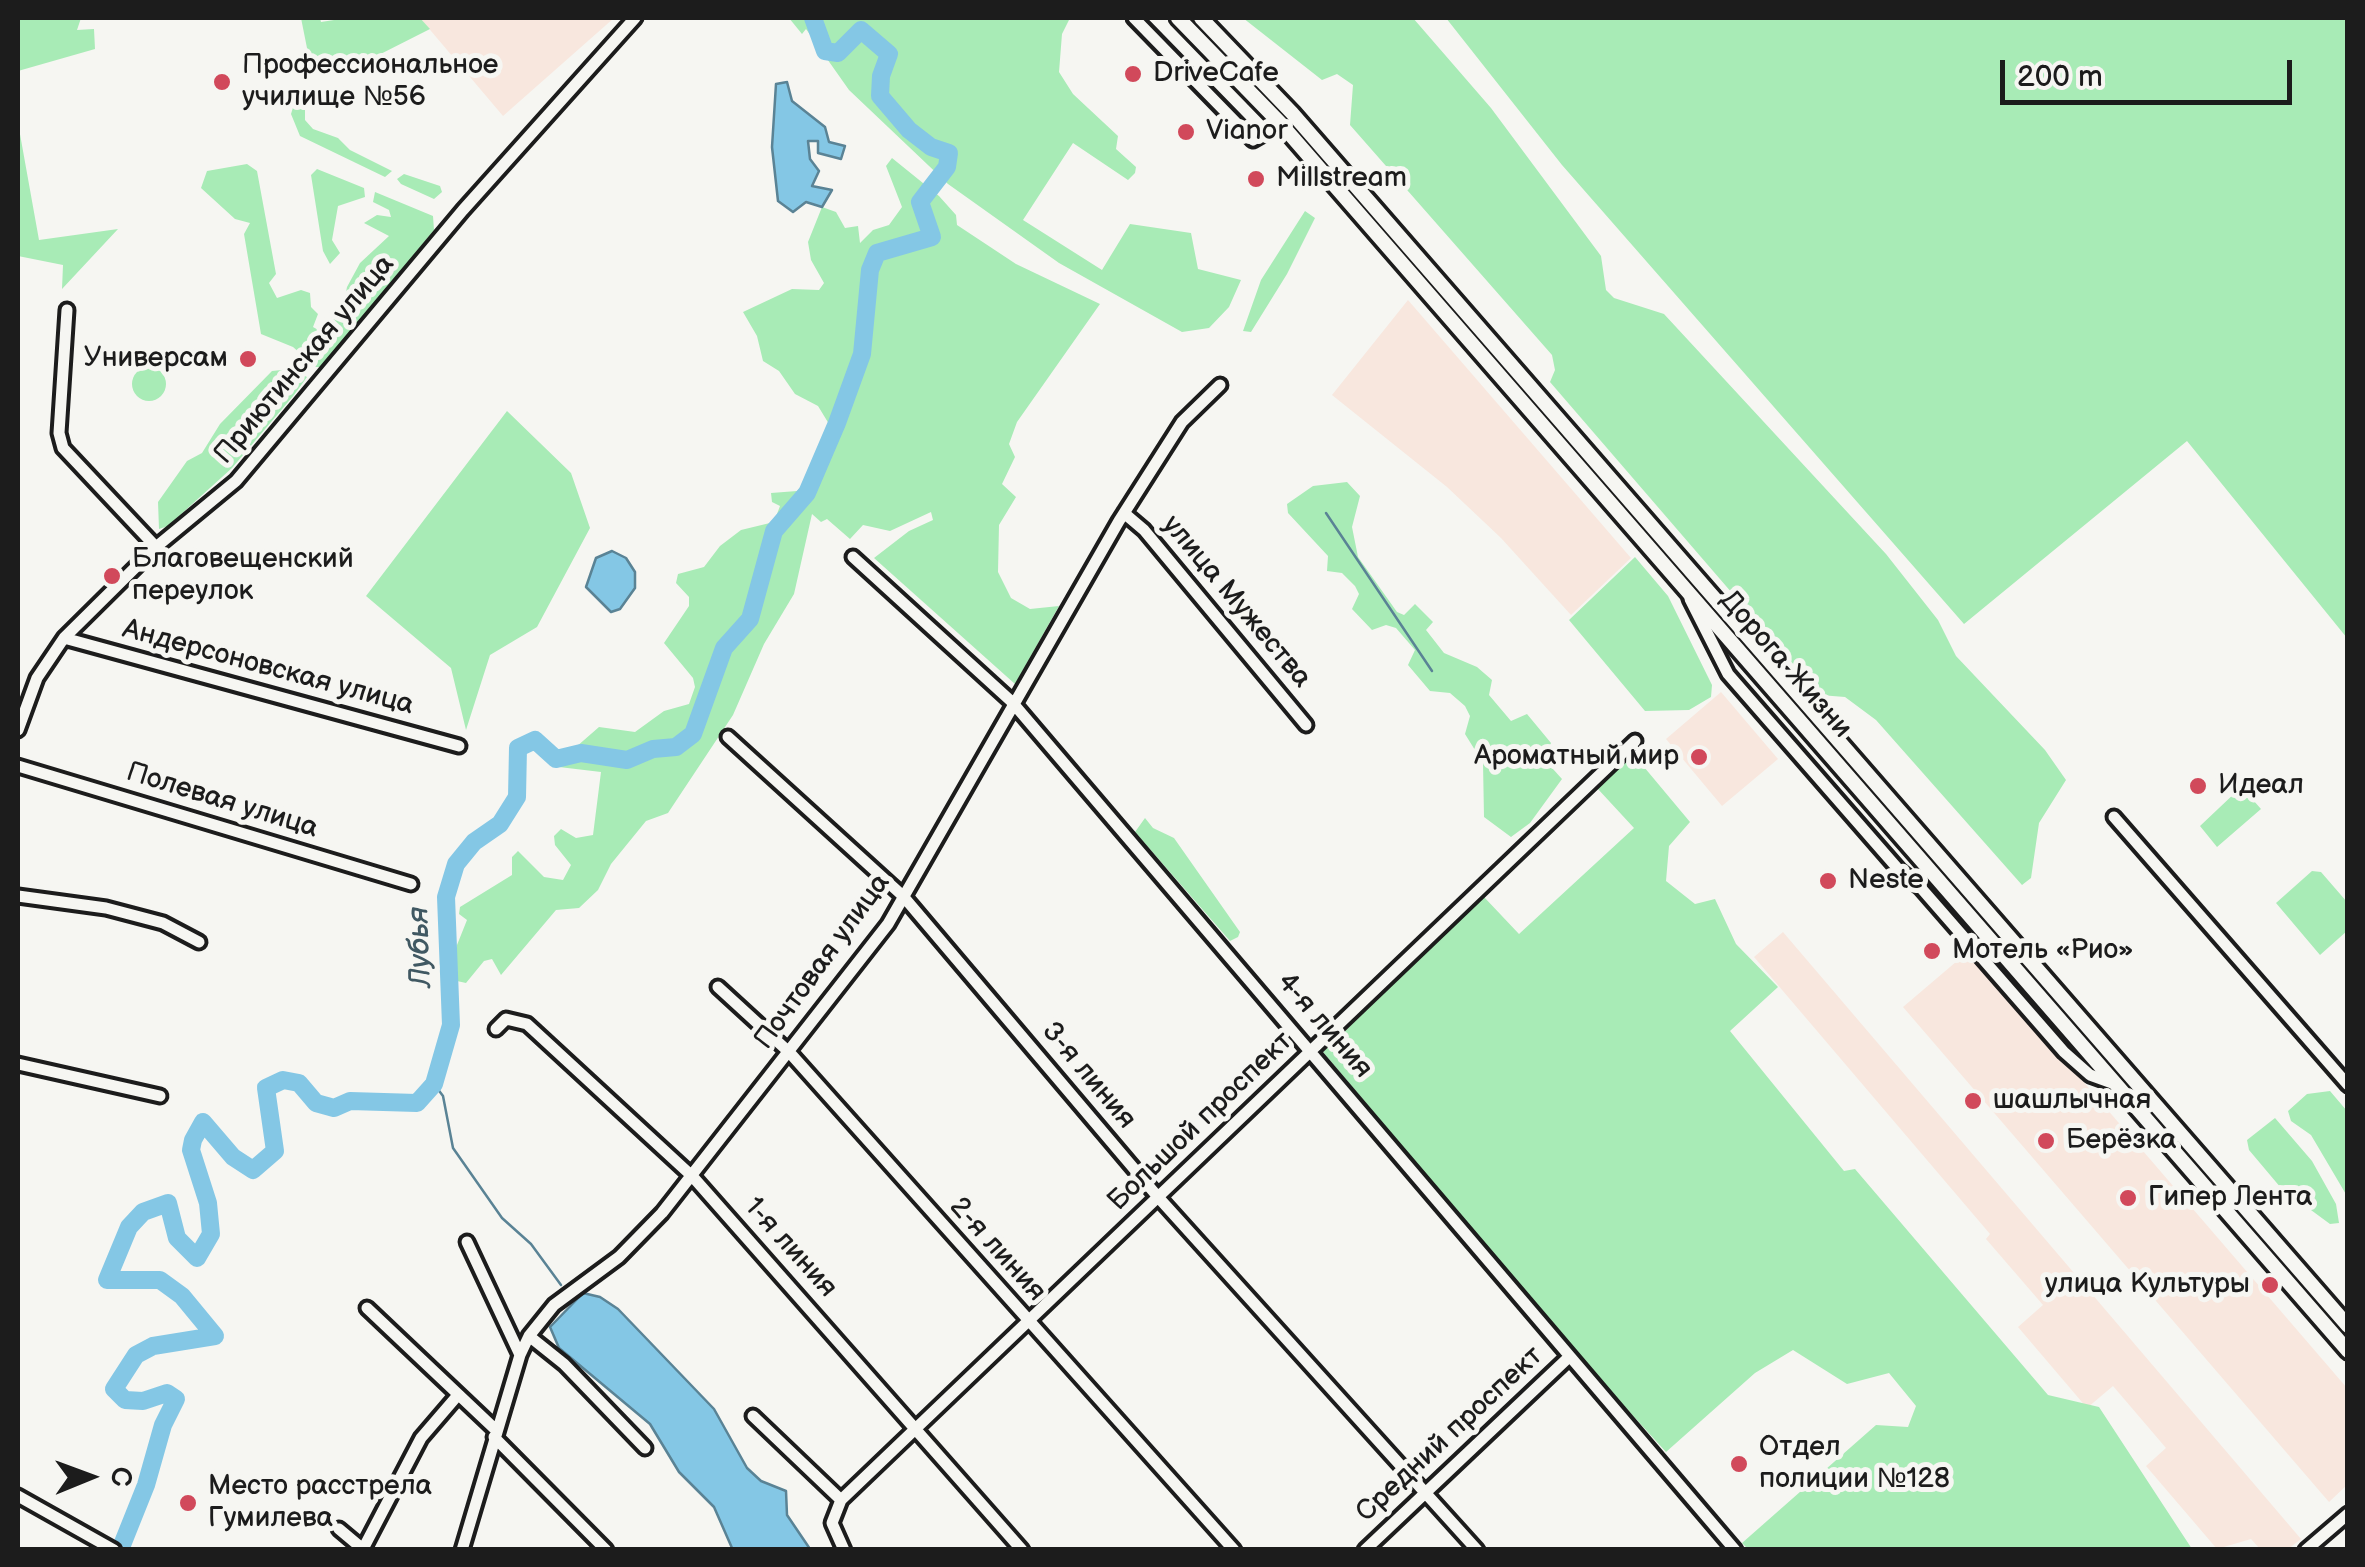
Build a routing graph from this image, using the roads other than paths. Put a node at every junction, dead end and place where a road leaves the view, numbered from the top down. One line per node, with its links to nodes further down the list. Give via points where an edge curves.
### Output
1 (635, 18): 9 (street, Приютинская улица, via 462,210 236,481)
2 (1134, 18): 5 (street, via 1253,140)
3 (1178, 18): 5 (main road, Дорога Жизни)
4 (1201, 18): 38 (main road, Дорога Жизни, via 1305,128)
5 (1281, 124): 11 (main road, Дорога Жизни)
6 (67, 310): 9 (street, via 63,448)
7 (1220, 385): 8 (street, Почтовая улица, via 1182,422)
8 (1124, 514): 13 (street, Почтовая улица); 14 (street, улица Мужества)
9 (156, 547): 12 (street, Приютинская улица)
10 (852, 558): 13 (street, 4-я линия)
11 (1684, 586): 30 (main road, Дорога Жизни); 30 (street, via 1728,674 2064,1052 2090,1075)
12 (64, 638): 15 (street, Приютинская улица, via 38,678); 18 (street, Андерсоновская улица)
13 (1012, 702): 23 (street, Почтовая улица); 27 (street, 4-я линия)
14 (1306, 725)
15 (18, 730)
16 (728, 737): 23 (street, 3-я линия)
17 (1635, 741): 27 (street, Большой проспект)
18 (460, 746)
19 (18, 766): 21 (street, Полевая улица)
20 (2114, 816): 31 (street)
21 (411, 884)
22 (18, 896): 24 (street, via 106,908)
23 (903, 896): 28 (street, Почтовая улица); 34 (street, 3-я линия)
24 (200, 942)
25 (718, 987): 28 (street, 2-я линия)
26 (496, 1029): 33 (street, 1-я линия, via 506,1019 527,1024)
27 (1312, 1049): 34 (street, Большой проспект); 42 (street, 4-я линия)
28 (790, 1053): 33 (street, Почтовая улица); 37 (street, 2-я линия)
29 (18, 1064): 32 (street)
30 (2117, 1084): 40 (main road, Дорога Жизни)
31 (2348, 1085)
32 (160, 1096)
33 (693, 1177): 39 (street, Почтовая улица, via 642,1236 554,1306); 45 (street, 1-я линия)
34 (1158, 1197): 37 (street, Большой проспект); 48 (street, 3-я линия)
35 (467, 1242): 41 (street)
36 (367, 1308): 43 (street)
37 (1029, 1324): 45 (street, Большой проспект); 59 (street, 2-я линия)
38 (2348, 1326)
39 (529, 1336): 41 (street, Почтовая улица); 47 (street)
40 (2348, 1351)
41 (520, 1355): 46 (street, Почтовая улица)
42 (1569, 1357): 48 (street, Средний проспект); 62 (street, 4-я линия)
43 (458, 1395): 46 (street); 53 (street, via 421,1438)
44 (754, 1416): 50 (street)
45 (918, 1430): 50 (street, Большой проспект); 58 (street, 1-я линия)
46 (496, 1434): 55 (street, Почтовая улица); 56 (street)
47 (645, 1448)
48 (1424, 1494): 60 (street, Средний проспект); 61 (street, 3-я линия)
49 (18, 1496): 54 (street)
50 (840, 1500): 57 (street, via 832,1523)
51 (2348, 1514): 63 (street)
52 (339, 1529): 53 (street)
53 (363, 1549)
54 (114, 1550)
55 (462, 1550)
56 (606, 1550)
57 (844, 1550)
58 (1022, 1550)
59 (1234, 1550)
60 (1365, 1550)
61 (1477, 1550)
62 (1735, 1550)
63 (2306, 1550)

